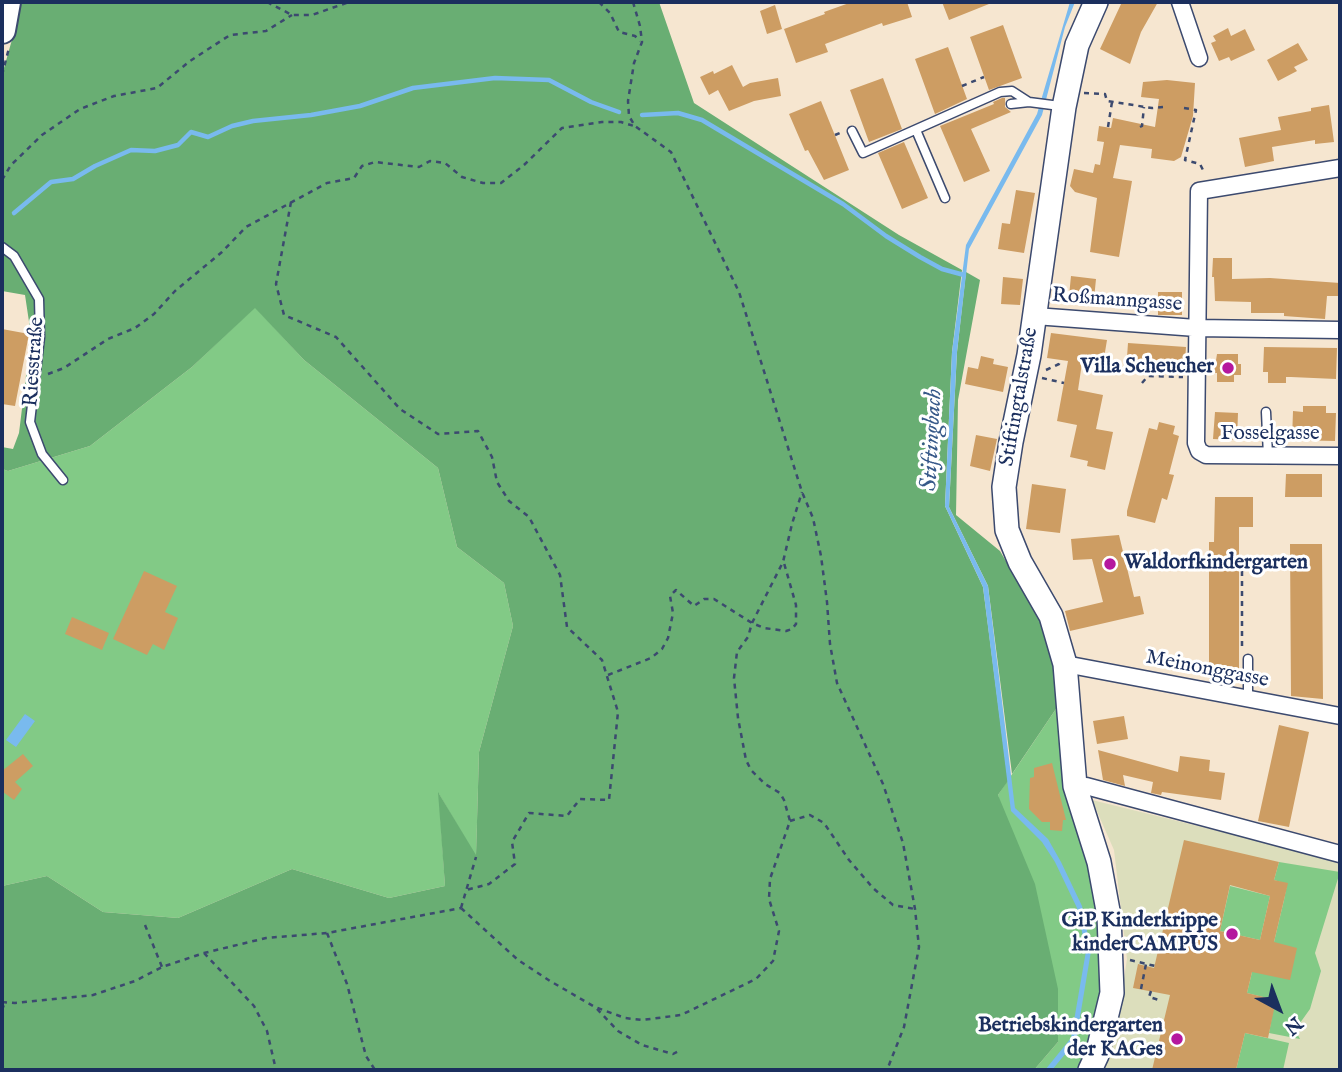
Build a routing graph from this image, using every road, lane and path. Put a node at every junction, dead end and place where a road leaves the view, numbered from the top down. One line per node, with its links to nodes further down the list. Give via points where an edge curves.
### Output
1 (7, 2): 9 (main road)
2 (267, 2): 8 (path)
3 (349, 2): 8 (path, via 312,15)
4 (599, 2): 10 (path, via 619,32)
5 (633, 2): 10 (path)
6 (1096, 2): 15 (street, Stiftingtalstraße, via 1077,45)
7 (1180, 2): 11 (street)
8 (292, 15): 28 (path, via 266,31 230,35 157,88 114,96 80,109 42,135)
9 (2, 30)
10 (642, 42): 21 (path, via 628,101)
11 (1199, 58)
12 (984, 76): 13 (path)
13 (962, 86)
14 (1029, 102): 15 (lane); 17 (lane); 24 (lane, via 1012,91 1000,92)
15 (1065, 102): 16 (path, via 1105,94); 32 (street, Stiftingtalstraße)
16 (1112, 102): 18 (path); 22 (path)
17 (1011, 104)
18 (1144, 107): 19 (path); 23 (path)
19 (1163, 107)
20 (1184, 108): 27 (path, via 1196,110 1185,160 1200,164)
21 (635, 126): 30 (path, via 602,122 562,128 501,183 462,177 445,163 430,161 419,167 375,162 362,166 354,178 327,183); 44 (path, via 671,152 739,292)
22 (1108, 127)
23 (1140, 127)
24 (916, 130): 25 (lane, via 863,153); 29 (lane)
25 (852, 131)
26 (1340, 168): 33 (street, Roßmanngasse, via 1199,191)
27 (1200, 177)
28 (2, 180)
29 (945, 198)
30 (291, 202): 37 (path, via 246,227 135,328); 51 (path, via 276,284 284,315 336,337 400,409 438,433 478,431 492,457 497,482 509,501 529,517 560,575 567,627 602,660)
31 (2, 247): 37 (lane, Riesstraße, via 14,256 39,299)
32 (1035, 316): 33 (street, Roßmanngasse); 50 (street, Stiftingtalstraße, via 1004,487 1007,530 1051,615)
33 (1196, 328): 34 (street, Roßmanngasse); 36 (street, Fosselgasse)
34 (1340, 330)
35 (1060, 360): 38 (path, via 1040,373 1040,378)
36 (1196, 376): 39 (path, via 1148,376); 41 (street, Fosselgasse, via 1199,451)
37 (35, 379): 43 (lane, Riesstraße, via 30,422 42,454)
38 (1064, 383)
39 (1142, 383)
40 (1266, 412): 41 (lane)
41 (1268, 456): 42 (street, Fosselgasse)
42 (1340, 456)
43 (63, 480)
44 (802, 492): 45 (path); 60 (path, via 821,556 838,683 883,784 903,843)
45 (783, 562): 47 (path); 47 (path, via 796,604 796,624 786,631)
46 (1242, 571): 48 (path)
47 (752, 624): 51 (path, via 714,598 694,606 676,590 670,596 673,613 662,649); 55 (path, via 737,652 734,678 746,760 765,784 780,793)
48 (1242, 651)
49 (1248, 659): 52 (lane)
50 (1066, 664): 52 (street, Meinonggasse); 54 (street, Stiftingtalstraße)
51 (608, 675): 58 (path, via 618,712 609,800 580,799 567,816 529,813 512,842 515,864 489,884)
52 (1248, 699): 53 (street, Meinonggasse)
53 (1340, 716)
54 (1075, 786): 56 (street); 78 (street, Stiftingtalstraße, via 1098,862 1110,930 1112,993)
55 (790, 821): 60 (path, via 810,815 824,823 873,888 893,905); 72 (path, via 770,879 769,899 779,931 777,947 773,961 756,979 681,1015 642,1020)
56 (1340, 854)
57 (476, 857): 58 (path)
58 (466, 890): 59 (path)
59 (461, 908): 62 (path); 72 (path, via 518,960)
60 (915, 909): 77 (path, via 919,947 904,1027)
61 (145, 925): 67 (path)
62 (327, 933): 63 (path, via 266,938); 76 (path, via 347,984 366,1056)
63 (204, 953): 67 (path); 75 (path, via 254,1006 267,1031)
64 (1127, 959): 65 (path)
65 (1146, 964): 66 (path); 68 (path)
66 (1155, 966)
67 (162, 967): 71 (path, via 93,995)
68 (1141, 989)
69 (1151, 992): 70 (path, via 1149,997)
70 (1159, 1000)
71 (4, 1002): 73 (path)
72 (594, 1007): 74 (path, via 618,1031 642,1045 673,1054)
73 (2, 1010)
74 (681, 1050)
75 (276, 1070)
76 (375, 1070)
77 (887, 1070)
78 (1090, 1070)

